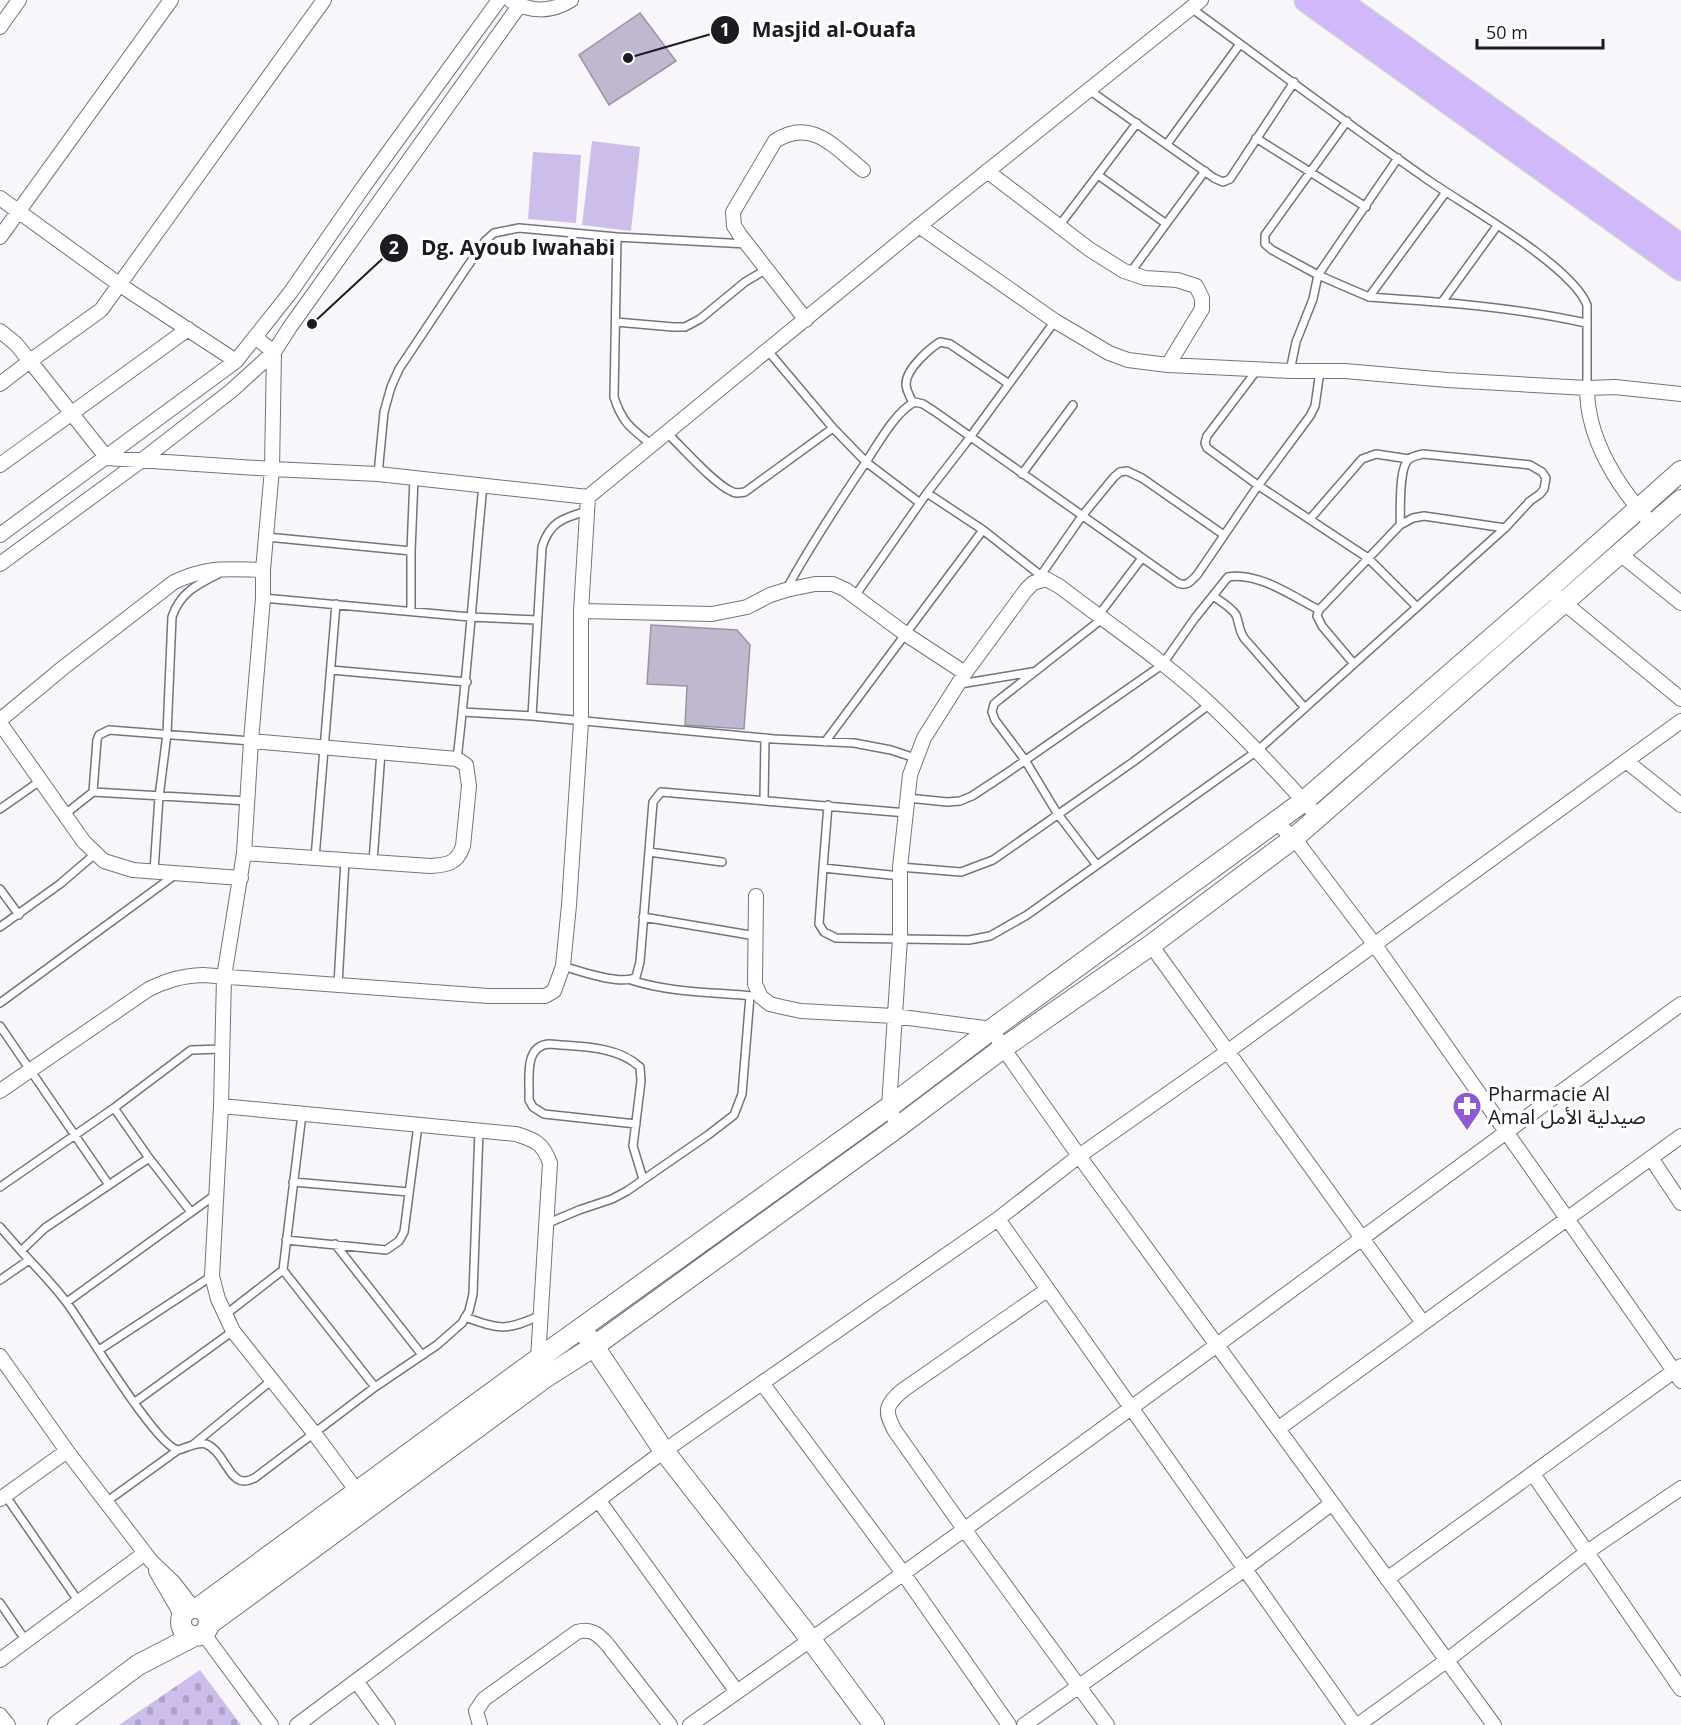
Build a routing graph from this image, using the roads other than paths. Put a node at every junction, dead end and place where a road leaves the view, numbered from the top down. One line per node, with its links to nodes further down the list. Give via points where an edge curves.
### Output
1 (19, 0): 10 (street)
2 (171, 0): 27 (street)
3 (324, 0): 40 (street)
4 (499, 0): 49 (street)
5 (570, 0): 8 (street, via 553,9 536,10)
6 (1307, 0): 36 (highway)
7 (1337, 0): 35 (highway)
8 (515, 3): 51 (street)
9 (1196, 4): 11 (lane); 13 (street)
10 (0, 27)
11 (1240, 44): 12 (lane); 17 (lane)
12 (1294, 82): 14 (lane); 16 (lane)
13 (1089, 90): 15 (lane); 20 (street)
14 (1347, 121): 18 (lane); 22 (lane)
15 (1137, 123): 17 (lane); 23 (lane)
16 (1256, 138): 21 (lane, via 1230,179 1223,182); 22 (lane)
17 (1167, 144): 21 (lane)
18 (1398, 158): 24 (lane); 26 (lane)
19 (862, 170): 34 (street, via 822,136 798,131 784,135 772,146 733,212 734,226)
20 (987, 171): 29 (street); 30 (street)
21 (1204, 171): 28 (lane)
22 (1310, 172): 26 (lane); 39 (lane, via 1264,238 1276,253)
23 (1098, 175): 28 (lane); 30 (lane)
24 (1446, 192): 31 (lane); 41 (lane)
25 (0, 198): 27 (street)
26 (1366, 207): 39 (lane)
27 (20, 212): 32 (street); 40 (street)
28 (1166, 223): 38 (lane)
29 (919, 226): 43 (street); 44 (street)
30 (1059, 226): 38 (street)
31 (1497, 226): 42 (lane); 46 (lane, via 1573,282 1587,305)
32 (0, 237)
33 (617, 237): 34 (lane); 45 (lane); 76 (lane, via 519,228 500,230 487,238 399,369 384,412)
34 (748, 244): 37 (street)
35 (1681, 247)
36 (1681, 268)
37 (766, 269): 43 (street); 45 (lane, via 685,327)
38 (1130, 273): 54 (street, via 1188,283 1201,292 1202,309)
39 (1318, 275): 41 (lane); 57 (lane)
40 (120, 285): 47 (street); 53 (street, via 101,310)
41 (1369, 297): 42 (lane)
42 (1442, 302): 46 (lane)
43 (806, 320): 50 (street)
44 (1055, 321): 54 (street, via 1109,353 1128,360); 59 (lane)
45 (616, 322): 68 (lane, via 614,397 628,426)
46 (1586, 323): 60 (lane)
47 (188, 329): 52 (street); 64 (street)
48 (0, 331): 53 (street)
49 (256, 338): 51 (street); 52 (street)
50 (768, 351): 65 (lane); 66 (street)
51 (274, 352): 71 (street); 74 (street)
52 (236, 361): 69 (street)
53 (30, 362): 58 (street); 64 (street)
54 (1168, 365): 55 (street)
55 (1257, 370): 57 (street); 80 (lane, via 1207,436 1206,443 1211,452)
56 (1320, 371): 57 (street); 60 (street); 80 (lane, via 1313,411)
57 (1290, 372)
58 (0, 384)
59 (1009, 384): 62 (lane, via 950,344 940,342 908,376 907,390); 67 (lane)
60 (1587, 388): 61 (street); 85 (street, via 1591,422 1602,450 1614,476)
61 (1681, 394)
62 (913, 403): 67 (lane, via 923,404); 72 (lane)
63 (1073, 405): 77 (lane)
64 (71, 414): 69 (street); 73 (street)
65 (833, 428): 66 (lane, via 745,492 736,493 726,489); 72 (lane)
66 (667, 433): 68 (street)
67 (970, 438): 77 (lane); 81 (lane)
68 (652, 445): 84 (street)
69 (107, 458): 71 (street); 92 (street)
70 (1409, 459): 87 (lane, via 1376,454 1362,459); 88 (lane, via 1403,469); 90 (lane, via 1423,454 1536,468 1546,478 1544,489)
71 (142, 460): 74 (street); 99 (street)
72 (866, 462): 83 (lane); 103 (lane)
73 (0, 465)
74 (272, 469): 76 (street); 94 (street)
75 (1681, 471): 85 (main road)
76 (378, 474): 78 (street)
77 (1022, 474): 86 (lane)
78 (414, 478): 79 (street); 95 (lane)
79 (483, 485): 84 (street); 114 (lane)
80 (1259, 486): 87 (lane); 93 (lane)
81 (927, 493): 83 (lane); 91 (lane)
82 (1681, 500): 89 (main road)
83 (920, 503): 104 (lane)
84 (588, 504): 113 (street); 116 (lane, via 556,523 545,537)
85 (1637, 508): 89 (street); 106 (main road)
86 (1082, 516): 93 (lane, via 1114,477 1127,471); 97 (lane); 102 (lane)
87 (1310, 519): 98 (lane)
88 (1400, 525): 90 (lane, via 1425,516); 98 (lane)
89 (1653, 525): 96 (main road)
90 (1505, 528): 110 (lane)
91 (983, 530): 102 (lane); 117 (lane)
92 (0, 535)
93 (1224, 535): 97 (lane, via 1197,575 1185,585)
94 (267, 537): 95 (lane); 101 (street)
95 (411, 551): 111 (lane)
96 (1620, 554): 106 (main road); 108 (street)
97 (1142, 558): 115 (lane)
98 (1368, 558): 110 (lane); 112 (lane)
99 (0, 564)
100 (228, 569): 101 (street); 130 (street, via 208,569 174,582); 132 (lane, via 193,588 176,603 172,617)
101 (263, 570): 107 (street)
102 (1043, 577): 115 (street); 122 (street, via 1026,590)
103 (786, 590): 104 (street, via 824,583 839,586); 113 (street, via 747,607 712,614)
104 (855, 596): 117 (street)
105 (1213, 596): 112 (lane, via 1228,577 1236,575 1273,585); 119 (lane); 126 (lane, via 1232,610 1244,638)
106 (1556, 596): 124 (street); 149 (main road); 156 (main road)
107 (263, 598): 109 (lane); 134 (street)
108 (1681, 603)
109 (336, 604): 111 (lane); 120 (lane)
110 (1417, 607): 118 (lane)
111 (411, 610): 114 (lane)
112 (1319, 610): 118 (lane, via 1317,616 1322,626)
113 (581, 611): 131 (street)
114 (470, 617): 116 (lane); 123 (lane)
115 (1100, 618): 119 (street); 121 (lane)
116 (537, 621): 128 (lane)
117 (906, 634): 122 (street); 135 (lane)
118 (1354, 664): 126 (lane)
119 (1162, 665): 125 (street); 141 (lane)
120 (331, 670): 123 (lane); 136 (lane)
121 (1034, 672): 122 (lane); 141 (lane, via 994,704 992,712)
122 (962, 679): 139 (street, via 937,715)
123 (467, 682): 127 (lane)
124 (1681, 699)
125 (1209, 704): 137 (street); 154 (lane)
126 (1305, 708): 137 (lane)
127 (463, 712): 128 (lane); 140 (lane)
128 (532, 716): 131 (lane)
129 (1681, 721): 142 (street)
130 (0, 722): 143 (street)
131 (581, 722): 133 (lane); 181 (street)
132 (167, 734): 134 (lane); 144 (lane, via 112,729 99,735); 145 (lane)
133 (765, 738): 135 (lane); 147 (lane)
134 (251, 741): 136 (street); 148 (street)
135 (825, 742): 139 (lane, via 854,743)
136 (325, 747): 138 (street); 162 (lane)
137 (1257, 751): 149 (street); 166 (lane)
138 (381, 752): 140 (street); 164 (lane)
139 (915, 758): 146 (street)
140 (457, 759): 164 (street, via 466,765 469,786 463,846 456,860 430,866)
141 (1025, 760): 146 (lane, via 960,801); 154 (lane)
142 (1626, 761): 151 (street); 180 (street)
143 (40, 781): 152 (lane); 155 (street)
144 (93, 792): 145 (lane); 155 (lane)
145 (159, 797): 148 (lane); 168 (lane)
146 (908, 798): 153 (street)
147 (764, 800): 150 (lane); 159 (lane, via 661,792 653,802)
148 (248, 801): 160 (street)
149 (1304, 801): 156 (street); 157 (main road)
150 (828, 805): 153 (lane); 167 (lane)
151 (1681, 805)
152 (0, 809)
153 (906, 813): 169 (street)
154 (1057, 813): 166 (lane); 169 (lane, via 993,860 974,868 961,872)
155 (64, 815): 161 (street)
156 (1319, 818): 158 (main road)
157 (1275, 822): 158 (street); 190 (main road)
158 (1294, 838): 179 (main road); 180 (street)
159 (649, 852): 165 (lane); 175 (lane)
160 (244, 853): 162 (street); 171 (street)
161 (95, 854): 168 (street, via 116,865); 174 (lane)
162 (315, 858): 163 (street)
163 (345, 860): 164 (street); 184 (lane)
164 (373, 862)
165 (722, 862)
166 (1096, 864): 178 (lane, via 1027,915 990,936 969,940)
167 (823, 868): 169 (lane); 178 (lane, via 818,919 824,932 836,938)
168 (154, 872): 170 (street)
169 (900, 872): 178 (street)
170 (178, 873): 171 (street); 186 (lane)
171 (241, 878): 182 (street)
172 (0, 888): 174 (lane)
173 (756, 896): 177 (street)
174 (19, 915): 176 (lane)
175 (643, 917): 177 (lane); 183 (lane, via 638,970)
176 (0, 927)
177 (756, 936): 185 (street)
178 (900, 938): 188 (street)
179 (1151, 945): 191 (main road); 193 (street)
180 (1375, 945): 193 (street); 204 (street)
181 (563, 966): 183 (lane); 184 (street, via 554,991 545,996 488,996)
182 (224, 976): 184 (street); 192 (street); 194 (street, via 187,976 149,989)
183 (631, 980): 185 (lane, via 669,989)
184 (338, 985)
185 (756, 996): 188 (street, via 770,1004 801,1011); 210 (lane, via 737,1111)
186 (1, 1001)
187 (1681, 1004): 204 (street)
188 (894, 1016): 190 (street); 197 (street)
189 (0, 1026): 194 (lane)
190 (992, 1029): 191 (street); 197 (main road)
191 (1003, 1048): 202 (main road); 207 (street)
192 (223, 1049): 196 (street); 198 (lane, via 190,1050)
193 (1227, 1052): 207 (street); 222 (street)
194 (31, 1070): 195 (street); 205 (lane)
195 (0, 1091)
196 (221, 1106): 199 (street); 215 (street)
197 (889, 1107): 202 (street); 236 (main road)
198 (114, 1108): 205 (lane); 208 (lane)
199 (302, 1114): 201 (street); 211 (lane)
200 (636, 1124): 200 (lane, via 640,1067 630,1058 607,1050 549,1044 533,1051 529,1100 538,1111); 210 (lane, via 633,1146)
201 (418, 1125): 203 (street); 214 (lane)
202 (898, 1127): 239 (main road)
203 (479, 1131): 220 (street, via 516,1134 542,1146 550,1163); 234 (lane, via 473,1294)
204 (1505, 1132): 218 (street); 222 (street)
205 (76, 1134): 212 (lane); 213 (lane)
206 (1681, 1136): 209 (street)
207 (1079, 1156): 219 (street); 238 (street)
208 (149, 1158): 212 (lane); 217 (lane)
209 (1651, 1158): 216 (street); 218 (street)
210 (643, 1179): 220 (lane, via 612,1199)
211 (293, 1182): 214 (lane); 223 (lane)
212 (110, 1185): 225 (lane, via 45,1228)
213 (0, 1187)
214 (409, 1192): 224 (lane, via 404,1233 394,1246 386,1250)
215 (216, 1194): 217 (lane); 228 (street)
216 (1681, 1203)
217 (191, 1212): 231 (lane)
218 (1567, 1218): 235 (street); 244 (street)
219 (998, 1219): 230 (street); 247 (street)
220 (546, 1224): 233 (street)
221 (0, 1227): 225 (lane)
222 (1361, 1239): 235 (street); 238 (street)
223 (286, 1240): 224 (lane); 227 (lane)
224 (335, 1244): 241 (lane)
225 (21, 1251): 226 (lane)
226 (29, 1260): 229 (lane); 231 (lane)
227 (284, 1270): 232 (lane); 248 (lane)
228 (212, 1276): 232 (street); 240 (lane)
229 (0, 1280)
230 (1047, 1290): 250 (street); 265 (street, via 908,1387 887,1409 896,1431)
231 (67, 1302): 240 (lane)
232 (225, 1315): 237 (street)
233 (541, 1315): 234 (lane, via 502,1328); 243 (street)
234 (465, 1317): 241 (lane)
235 (1423, 1323): 251 (street)
236 (582, 1328): 239 (main road); 243 (main road)
237 (233, 1330): 246 (street); 249 (lane)
238 (1217, 1346): 250 (street); 251 (street)
239 (594, 1347): 245 (main road); 256 (main road)
240 (99, 1350): 249 (lane)
241 (422, 1355): 248 (lane)
242 (0, 1356): 255 (street)
243 (538, 1359): 245 (street); 259 (main road)
244 (1679, 1372): 257 (street)
245 (546, 1377): 264 (main road)
246 (272, 1380): 252 (street); 253 (lane)
247 (762, 1383): 256 (street); 269 (street)
248 (375, 1387): 252 (lane)
249 (135, 1402): 254 (lane, via 167,1445)
250 (1132, 1409): 265 (street); 268 (street)
251 (1279, 1428): 263 (street)
252 (314, 1432): 253 (lane, via 245,1483 233,1475 207,1444); 259 (street)
253 (194, 1444): 254 (lane)
254 (178, 1450): 262 (lane)
255 (67, 1451): 260 (street); 262 (street)
256 (664, 1451): 261 (street); 275 (main road)
257 (1533, 1473): 266 (street); 270 (street)
258 (1681, 1488): 266 (street)
259 (357, 1491): 264 (street); 273 (main road)
260 (2, 1497): 271 (lane)
261 (599, 1501): 278 (street); 281 (street)
262 (106, 1502): 267 (street)
263 (1331, 1504): 268 (street); 270 (street)
264 (369, 1507): 273 (main road)
265 (964, 1529): 269 (street); 279 (street)
266 (1587, 1552): 277 (street); 280 (street)
267 (148, 1557): 271 (street); 273 (street, via 173,1582)
268 (1245, 1569): 279 (street); 295 (street)
269 (903, 1573): 275 (street); 292 (street)
270 (1387, 1580): 277 (street)
271 (79, 1602): 274 (street)
272 (0, 1603): 274 (lane)
273 (194, 1621): 284 (main road); 285 (street)
274 (26, 1641): 276 (street)
275 (812, 1641): 281 (street); 291 (main road)
276 (0, 1660)
277 (1446, 1661): 295 (street); 296 (street)
278 (357, 1682): 286 (street); 287 (street)
279 (1079, 1686): 293 (street); 294 (street)
280 (1681, 1689)
281 (737, 1692): 290 (street)
282 (0, 1715): 283 (street)
283 (8, 1725)
284 (58, 1725)
285 (271, 1725)
286 (297, 1725)
287 (388, 1725)
288 (480, 1725): 289 (street, via 476,1711 484,1699 585,1629 598,1634 607,1644)
289 (670, 1725)
290 (690, 1725)
291 (874, 1725)
292 (1009, 1725)
293 (1024, 1725)
294 (1107, 1725)
295 (1356, 1725)
296 (1494, 1725)

